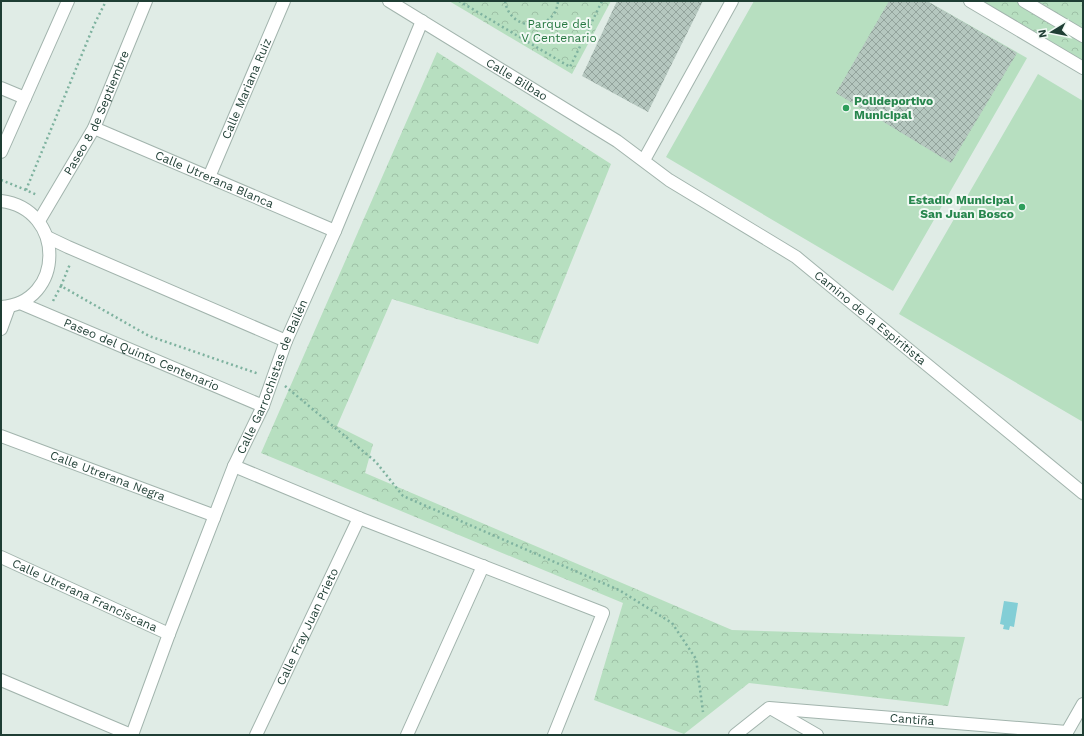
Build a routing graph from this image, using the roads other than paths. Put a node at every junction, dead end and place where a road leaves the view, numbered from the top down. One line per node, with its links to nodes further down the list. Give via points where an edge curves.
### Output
1 (68, 1): 12 (street)
2 (146, 1): 13 (street, Paseo 8 de Septiembre)
3 (284, 1): 16 (street, Calle Mariana Ruiz)
4 (389, 1): 8 (street, Calle Bilbao)
5 (732, 1): 15 (street)
6 (970, 1): 10 (street)
7 (1024, 1): 9 (street)
8 (422, 21): 15 (street, Calle Bilbao, via 617,140); 19 (street, Calle Garrochistas de Bailén)
9 (1083, 36)
10 (1083, 68)
11 (1, 88): 12 (street)
12 (25, 98): 14 (street)
13 (94, 128): 16 (street, Calle Utrerana Blanca); 18 (street, Paseo 8 de Septiembre)
14 (1, 152)
15 (644, 160): 27 (street, Camino de la Espiritista, via 669,180 796,257)
16 (209, 177): 19 (street, Calle Utrerana Blanca)
17 (1, 201): 18 (street, via 11,202)
18 (39, 221): 20 (street)
19 (335, 231): 23 (street, Calle Garrochistas de Bailén)
20 (47, 237): 21 (street, via 50,252 49,268 43,282 33,294); 23 (street)
21 (10, 306): 22 (street); 24 (street, Paseo del Quinto Centenario, via 47,314)
22 (1, 329)
23 (286, 341): 24 (street, Calle Garrochistas de Bailén)
24 (263, 406): 26 (street, Calle Garrochistas de Bailén)
25 (1, 436): 28 (street, Calle Utrerana Negra, via 210,514)
26 (234, 466): 28 (street, Calle Garrochistas de Bailén); 29 (street)
27 (1083, 493)
28 (214, 518): 32 (street, Calle Garrochistas de Bailén)
29 (359, 518): 31 (street); 38 (street, Calle Fray Juan Prieto)
30 (1, 557): 32 (street, Calle Utrerana Franciscana)
31 (483, 566): 39 (street); 40 (street, via 603,613)
32 (169, 634): 37 (street, Calle Garrochistas de Bailén)
33 (1, 680): 37 (street)
34 (1083, 704): 36 (street, Cantiña)
35 (769, 708): 36 (street, Cantiña); 41 (street); 42 (street)
36 (1070, 733)
37 (131, 735)
38 (256, 735)
39 (407, 735)
40 (554, 735)
41 (735, 735)
42 (817, 735)

